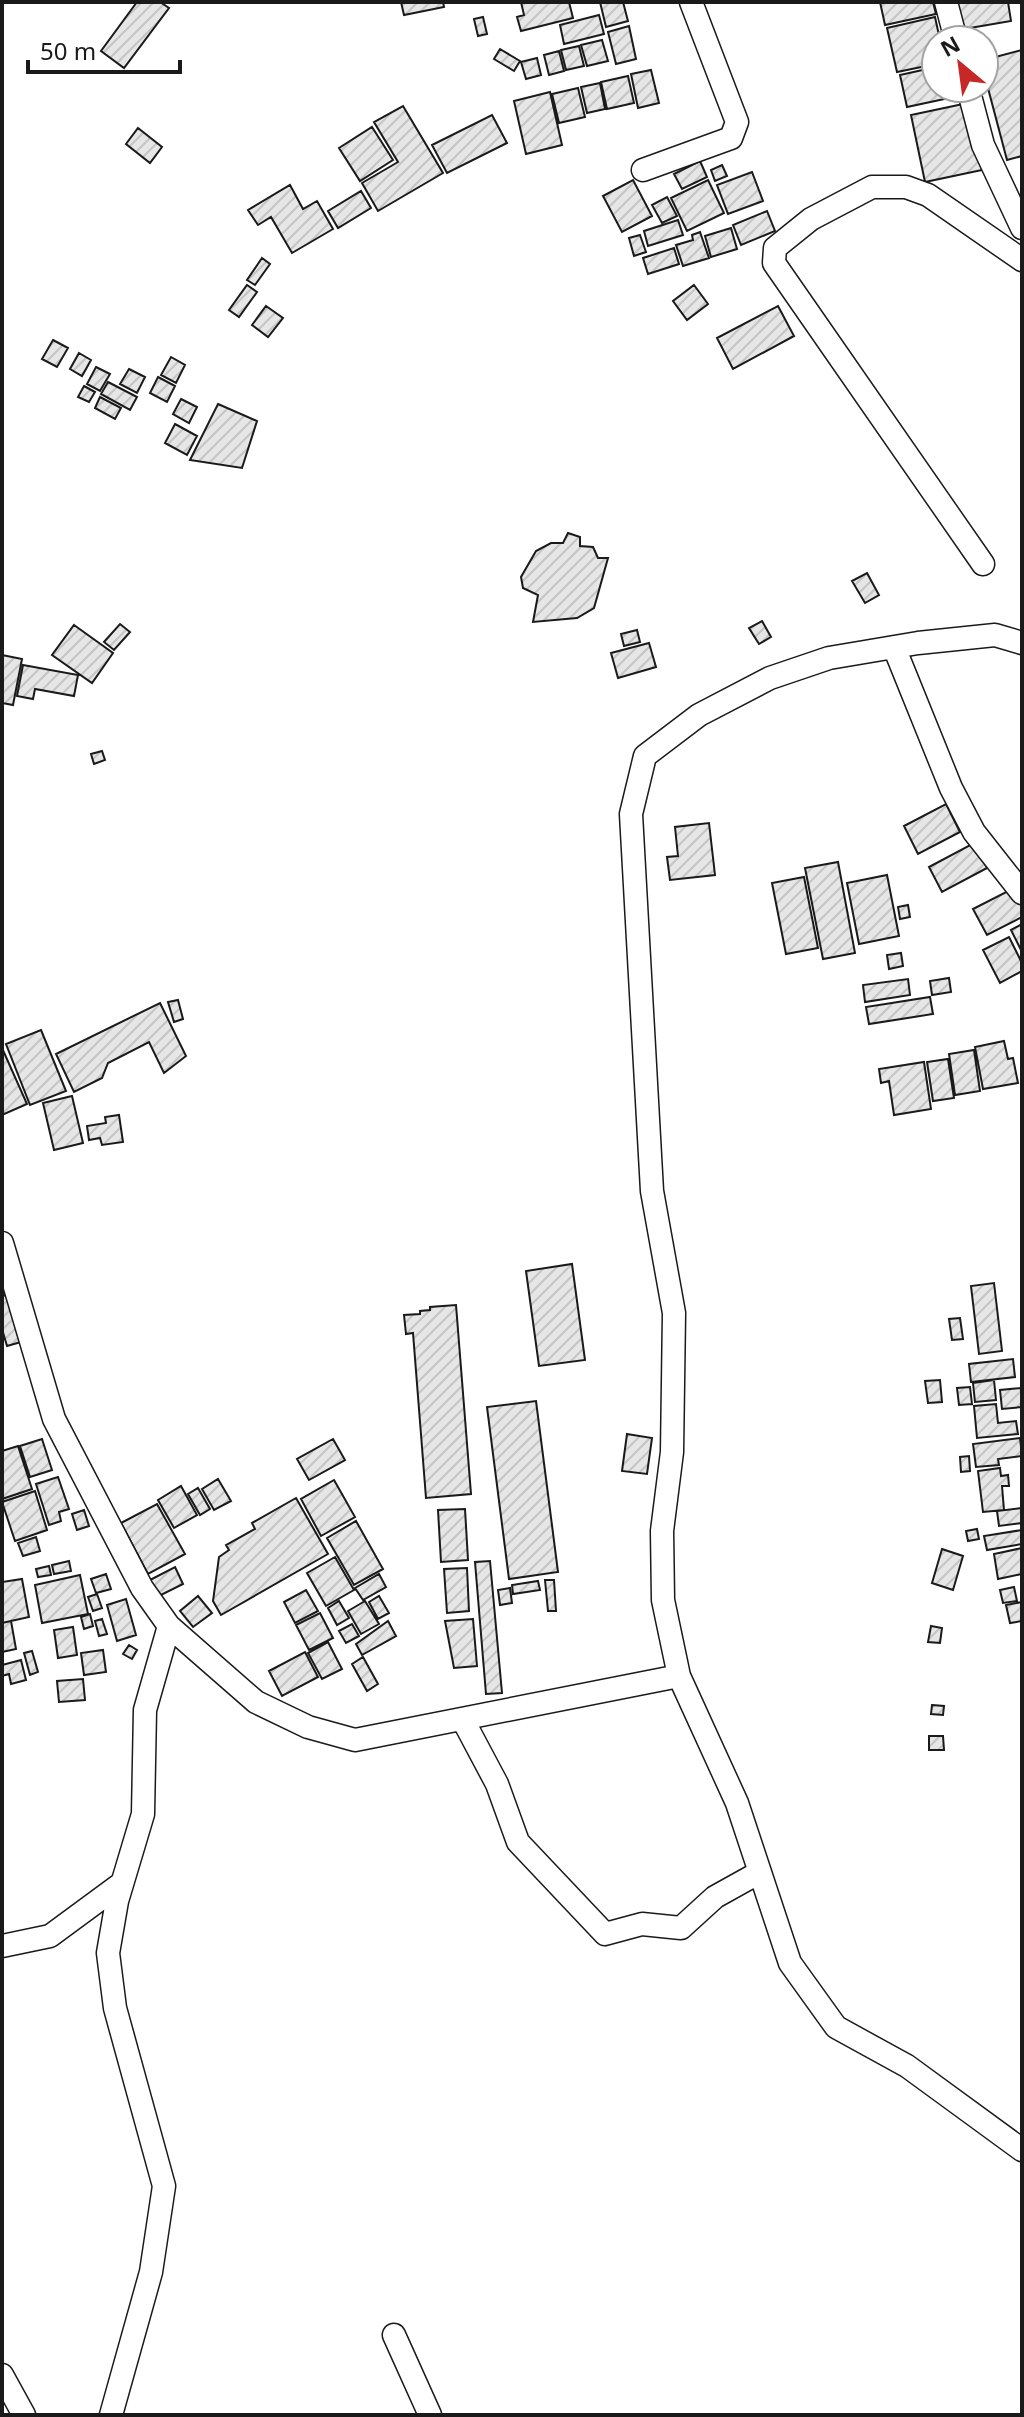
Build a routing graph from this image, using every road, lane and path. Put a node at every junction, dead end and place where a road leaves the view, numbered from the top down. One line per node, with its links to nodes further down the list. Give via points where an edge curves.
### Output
1 (691, 2): 5 (street, via 737,122 731,138)
2 (946, 2): 3 (street)
3 (952, 24)
4 (972, 104): 6 (street, via 983,145)
5 (643, 170)
6 (1022, 228)
7 (1022, 260): 8 (street, via 928,195 906,187 872,187 811,219 775,248 774,263)
8 (983, 564)
9 (1022, 643): 10 (street, via 995,635)
10 (894, 647): 11 (street, via 951,788 974,832); 14 (street, via 829,658 770,678 699,715 645,756 631,814 652,1191 674,1313 672,1452 662,1531 663,1600)
11 (1022, 893)
12 (2, 1245): 13 (street, via 54,1419 142,1588)
13 (169, 1626): 15 (street, via 256,1702 308,1727 355,1740); 17 (street, via 145,1710 143,1814)
14 (679, 1676): 15 (street); 16 (street, via 737,1803)
15 (463, 1720): 16 (street, via 497,1784 518,1842 605,1934 642,1924 681,1928 715,1897)
16 (760, 1872): 19 (street, via 790,1963 836,2027 907,2066)
17 (122, 1883): 18 (street, via 50,1936); 23 (street, via 108,1953 115,2008 164,2186 151,2272)
18 (2, 1946)
19 (1022, 2150)
20 (394, 2335): 24 (street)
21 (2, 2375): 22 (street)
22 (24, 2415)
23 (111, 2415)
24 (430, 2415)

